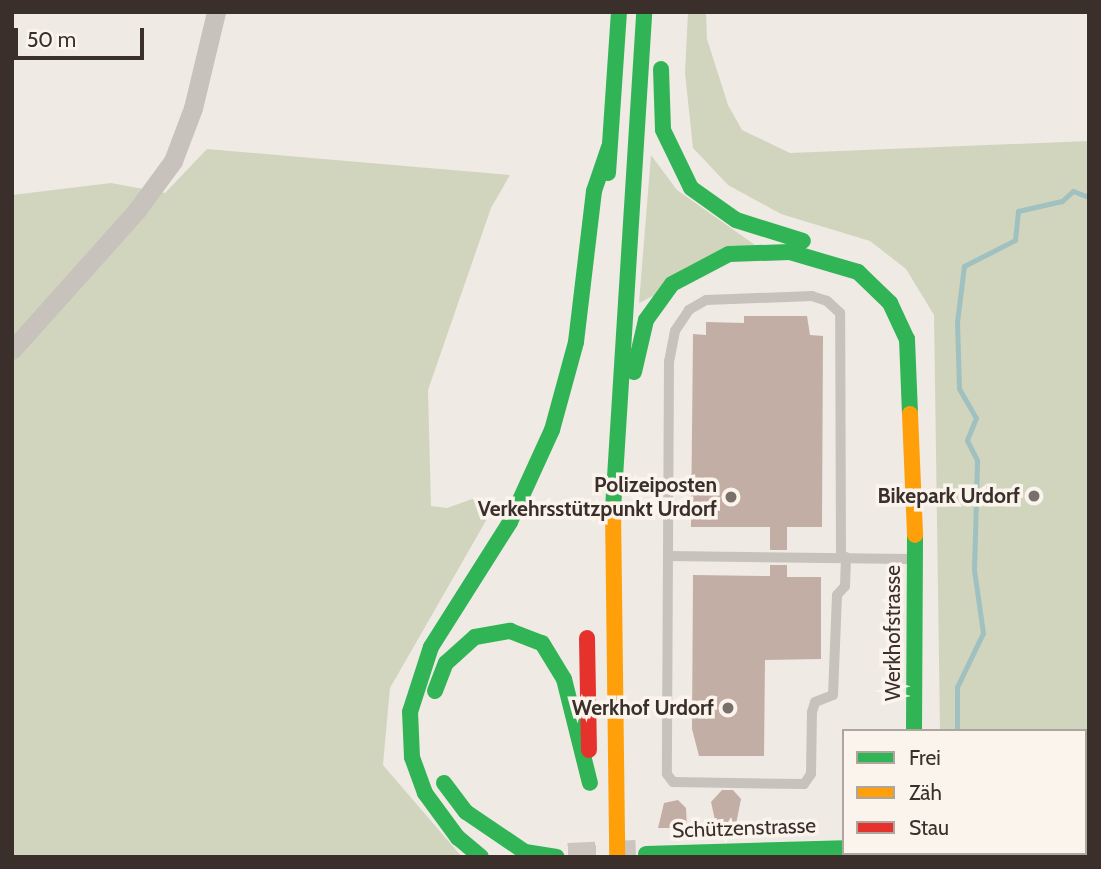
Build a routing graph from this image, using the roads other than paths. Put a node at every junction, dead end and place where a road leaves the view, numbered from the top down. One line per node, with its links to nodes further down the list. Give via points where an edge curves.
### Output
1 (216, 12): 7 (street, via 193,108 173,161 137,210)
2 (619, 12): 5 (main road)
3 (644, 12): 9 (main road, via 619,341)
4 (663, 50): 8 (main road, via 660,109 678,169 720,212 861,263 882,277 911,316 920,360)
5 (610, 147): 6 (main road); 17 (main road, via 594,191 576,342 552,430 510,522 431,647 414,691 412,757 425,793)
6 (598, 312)
7 (12, 350)
8 (915, 535): 9 (main road, via 911,363 900,320 858,272 812,254 762,252 729,254 688,272 646,320 633,377 625,474); 12 (main road, Werkhofstrasse)
9 (611, 540): 23 (main road)
10 (669, 556): 11 (lane); 11 (lane, via 667,774 673,782 804,784 811,774 811,712 815,702 833,695 837,595 845,586); 11 (lane, via 669,360 675,331 689,310 723,296 812,296 827,301 840,313)
11 (844, 557): 12 (lane)
12 (914, 559): 15 (main road, Werkhofstrasse)
13 (587, 617): 14 (main road, via 590,789 559,667 528,635 493,631 459,648 438,681)
14 (430, 714)
15 (914, 729)
16 (435, 762): 20 (main road, via 466,813)
17 (443, 819): 20 (main road, via 494,850); 21 (main road)
18 (842, 848): 19 (main road, Schützenstrasse)
19 (646, 854)
20 (524, 855): 22 (main road)
21 (481, 857)
22 (556, 857)
23 (617, 857)

